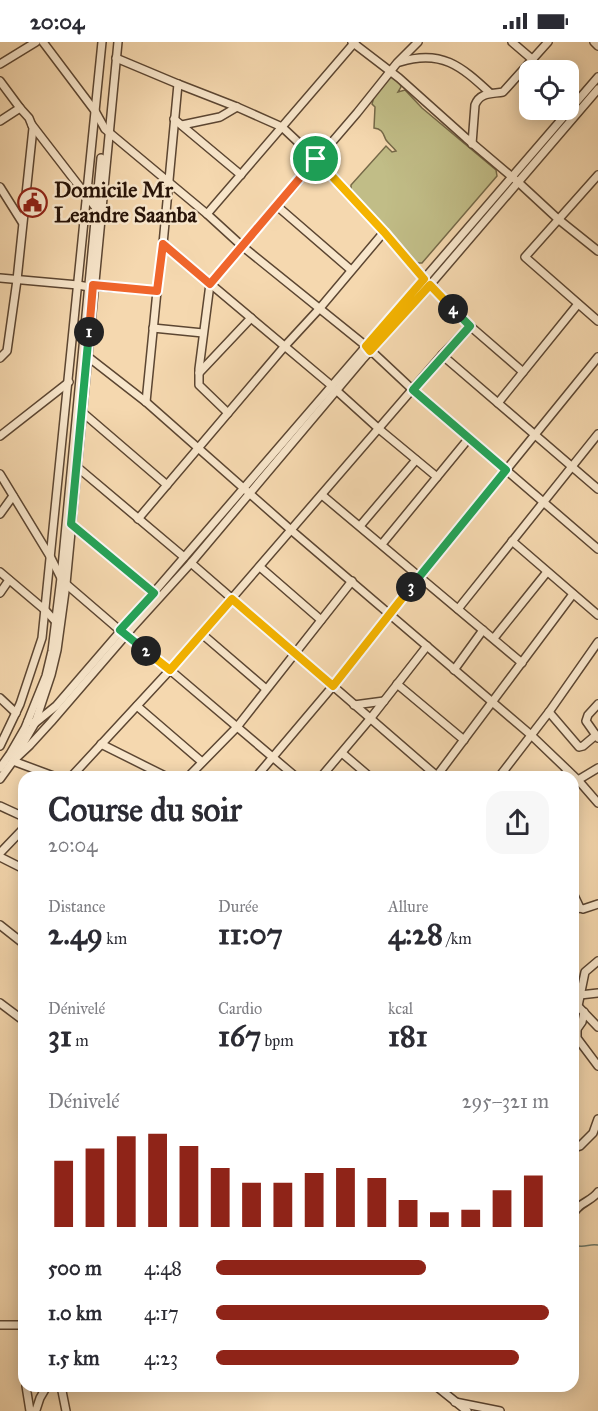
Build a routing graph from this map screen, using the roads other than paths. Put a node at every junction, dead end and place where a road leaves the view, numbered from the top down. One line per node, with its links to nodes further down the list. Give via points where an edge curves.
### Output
1 (36, 42): 14 (street)
2 (43, 42): 24 (street)
3 (102, 42): 24 (street)
4 (116, 42): 11 (street); 30 (street)
5 (354, 42): 15 (street); 29 (street)
6 (418, 42): 13 (street)
7 (512, 42): 12 (street)
8 (548, 42): 12 (street)
9 (594, 42): 10 (street)
10 (598, 46)
11 (116, 58): 19 (street); 30 (street)
12 (533, 60)
13 (397, 63): 15 (street); 21 (street, via 440,58 464,71)
14 (0, 64)
15 (390, 71): 31 (street); 32 (street)
16 (519, 75): 21 (street, via 503,92)
17 (598, 77): 34 (street)
18 (0, 81): 23 (street)
19 (178, 84): 22 (street); 25 (street)
20 (598, 89): 37 (street)
21 (490, 93): 31 (street, via 477,99)
22 (237, 107): 28 (street, via 220,117); 29 (street)
23 (20, 108): 26 (street); 27 (street)
24 (95, 111): 30 (street); 39 (street)
25 (174, 118): 28 (street); 36 (street)
26 (0, 121)
27 (33, 125): 39 (street); 44 (street)
28 (182, 125): 33 (street)
29 (282, 127): 32 (street); 33 (street)
30 (107, 131): 36 (street); 41 (street); 55 (street)
31 (472, 144): 34 (street)
32 (316, 159): 40 (street); 45 (street)
33 (241, 175): 42 (street)
34 (512, 176): 37 (street); 52 (street)
35 (597, 179): 43 (street)
36 (169, 182): 42 (street); 46 (street)
37 (518, 182): 43 (street); 52 (street)
38 (0, 187): 44 (street)
39 (86, 195): 41 (street); 54 (street)
40 (277, 206): 47 (street); 49 (street)
41 (96, 208): 55 (street)
42 (207, 214): 47 (street)
43 (558, 219): 48 (street); 57 (street, via 525,257)
44 (22, 222): 51 (street)
45 (384, 232): 49 (street); 52 (street)
46 (163, 244): 53 (street); 56 (street)
47 (242, 246): 53 (street); 58 (street)
48 (598, 251)
49 (351, 270): 58 (street)
50 (0, 278): 51 (street)
51 (17, 280): 54 (street); 69 (street, via 7,351)
52 (427, 282): 61 (street); 65 (street)
53 (210, 284): 59 (street); 63 (street)
54 (78, 285): 55 (street); 72 (street)
55 (91, 286): 56 (street); 67 (street); 113 (street)
56 (157, 291): 62 (street)
57 (578, 304): 60 (street); 70 (street)
58 (320, 308): 64 (street); 65 (street)
59 (250, 318): 64 (street); 71 (street)
60 (598, 321)
61 (470, 326): 66 (street); 70 (street)
62 (153, 328): 63 (street); 75 (street)
63 (204, 333): 71 (street)
64 (285, 347): 73 (street); 78 (street)
65 (368, 349): 73 (street); 74 (street)
66 (442, 355): 74 (street); 76 (street)
67 (87, 356): 75 (street); 77 (street)
68 (598, 357): 81 (street)
69 (0, 358)
70 (523, 372): 76 (street)
71 (199, 374): 78 (street, via 200,387)
72 (69, 382): 82 (street); 106 (street)
73 (335, 388): 79 (street); 93 (street)
74 (413, 390): 79 (street); 83 (street)
75 (146, 402): 84 (street)
76 (498, 403): 81 (street)
77 (81, 412): 86 (street); 91 (street)
78 (228, 413): 84 (street)
79 (379, 429): 85 (street); 94 (street)
80 (598, 434): 87 (street)
81 (535, 435): 87 (street); 88 (street)
82 (0, 436)
83 (469, 438): 88 (street); 90 (street)
84 (197, 449): 91 (street); 93 (street)
85 (416, 460): 90 (street); 100 (street)
86 (76, 466): 98 (street); 99 (street)
87 (572, 467): 92 (street); 96 (street)
88 (506, 470): 96 (street); 111 (street)
89 (0, 474): 95 (street)
90 (437, 477): 103 (street)
91 (167, 485): 98 (street)
92 (598, 489)
93 (246, 491): 101 (street); 105 (street); 107 (street)
94 (322, 495): 100 (street); 101 (street)
95 (13, 496): 97 (street); 106 (street)
96 (544, 502): 102 (street); 104 (street)
97 (0, 514)
98 (138, 519): 105 (street)
99 (71, 524): 113 (street); 116 (street)
100 (360, 526): 103 (street)
101 (291, 531): 108 (street); 114 (street)
102 (512, 542): 110 (street); 119 (street)
103 (382, 544): 111 (street)
104 (598, 549)
105 (184, 557): 116 (street)
106 (51, 558): 113 (street); 120 (street)
107 (190, 563): 118 (street); 126 (street)
108 (260, 567): 118 (street); 123 (street)
109 (0, 572): 112 (street)
110 (547, 572): 117 (street); 128 (street)
111 (420, 576): 119 (street); 121 (street)
112 (9, 580): 115 (street); 120 (street)
113 (63, 581): 124 (street); 126 (street); 147 (street, via 57,651)
114 (352, 581): 121 (street); 123 (street)
115 (0, 593)
116 (154, 593): 126 (street)
117 (573, 594): 122 (street); 132 (street)
118 (232, 599): 127 (street); 131 (street)
119 (458, 609): 125 (street)
120 (45, 610): 124 (street); 145 (street, via 42,638)
121 (390, 614): 130 (street); 136 (street)
122 (598, 615)
123 (321, 620): 131 (street)
124 (56, 622): 147 (street)
125 (483, 630): 128 (street); 134 (street)
126 (123, 633): 133 (street); 147 (street, via 47,715); 156 (street, via 51,722)
127 (201, 634): 133 (street); 137 (street)
128 (494, 638): 132 (street)
129 (598, 642): 144 (street)
130 (427, 646): 134 (street); 135 (street)
131 (294, 654): 136 (street); 137 (street)
132 (522, 663): 140 (street)
133 (170, 670): 143 (street); 148 (street)
134 (454, 670): 140 (street)
135 (397, 684): 139 (street); 151 (street)
136 (333, 686): 142 (street); 155 (street)
137 (266, 689): 148 (street)
138 (0, 698): 145 (street)
139 (384, 701): 142 (street); 146 (street)
140 (493, 703): 149 (street); 151 (street)
141 (598, 704): 150 (street, via 586,721)
142 (354, 705): 146 (street)
143 (137, 706): 152 (street); 157 (street)
144 (549, 712): 149 (street); 150 (street, via 579,747)
145 (16, 713): 153 (street)
146 (370, 719): 154 (street); 169 (street)
147 (32, 722): 156 (street); 159 (street)
148 (237, 727): 155 (street); 157 (street)
149 (531, 735): 158 (street); 173 (street)
150 (597, 736)
151 (464, 740): 170 (street)
152 (101, 744): 162 (street); 163 (street)
153 (0, 746)
154 (342, 753): 167 (street); 168 (street)
155 (273, 758): 165 (street); 166 (street)
156 (13, 760): 161 (street); 174 (street)
157 (202, 762): 164 (street)
158 (506, 767): 171 (street); 172 (street)
159 (0, 768)
160 (598, 768): 175 (street)
161 (41, 771)
162 (76, 771)
163 (155, 771)
164 (194, 771)
165 (261, 771)
166 (289, 771)
167 (326, 771)
168 (363, 771)
169 (430, 771)
170 (441, 771)
171 (503, 771)
172 (507, 771)
173 (568, 771)
174 (0, 779)
175 (579, 779)
176 (579, 781): 177 (street)
177 (598, 803)
178 (0, 806): 179 (street)
179 (18, 814)
180 (18, 835): 181 (street)
181 (0, 855): 182 (street)
182 (18, 866)
183 (598, 904): 184 (street)
184 (579, 909)
185 (0, 925): 186 (street)
186 (18, 939)
187 (598, 961): 189 (street, via 585,972)
188 (598, 993): 189 (street)
189 (580, 996)
190 (0, 1003): 193 (street)
191 (579, 1009): 192 (street)
192 (584, 1012): 194 (street); 195 (street)
193 (18, 1017)
194 (579, 1026)
195 (598, 1027)
196 (579, 1041): 197 (street)
197 (598, 1066)
198 (598, 1119): 199 (street, via 593,1134)
199 (579, 1146)
200 (598, 1192): 201 (street)
201 (579, 1206)
202 (0, 1325): 203 (street)
203 (18, 1325)
204 (28, 1392): 209 (street)
205 (44, 1392): 209 (street)
206 (62, 1392): 210 (street)
207 (443, 1392): 208 (street)
208 (455, 1402): 211 (street); 212 (street)
209 (34, 1411)
210 (66, 1411)
211 (467, 1411)
212 (500, 1411)

